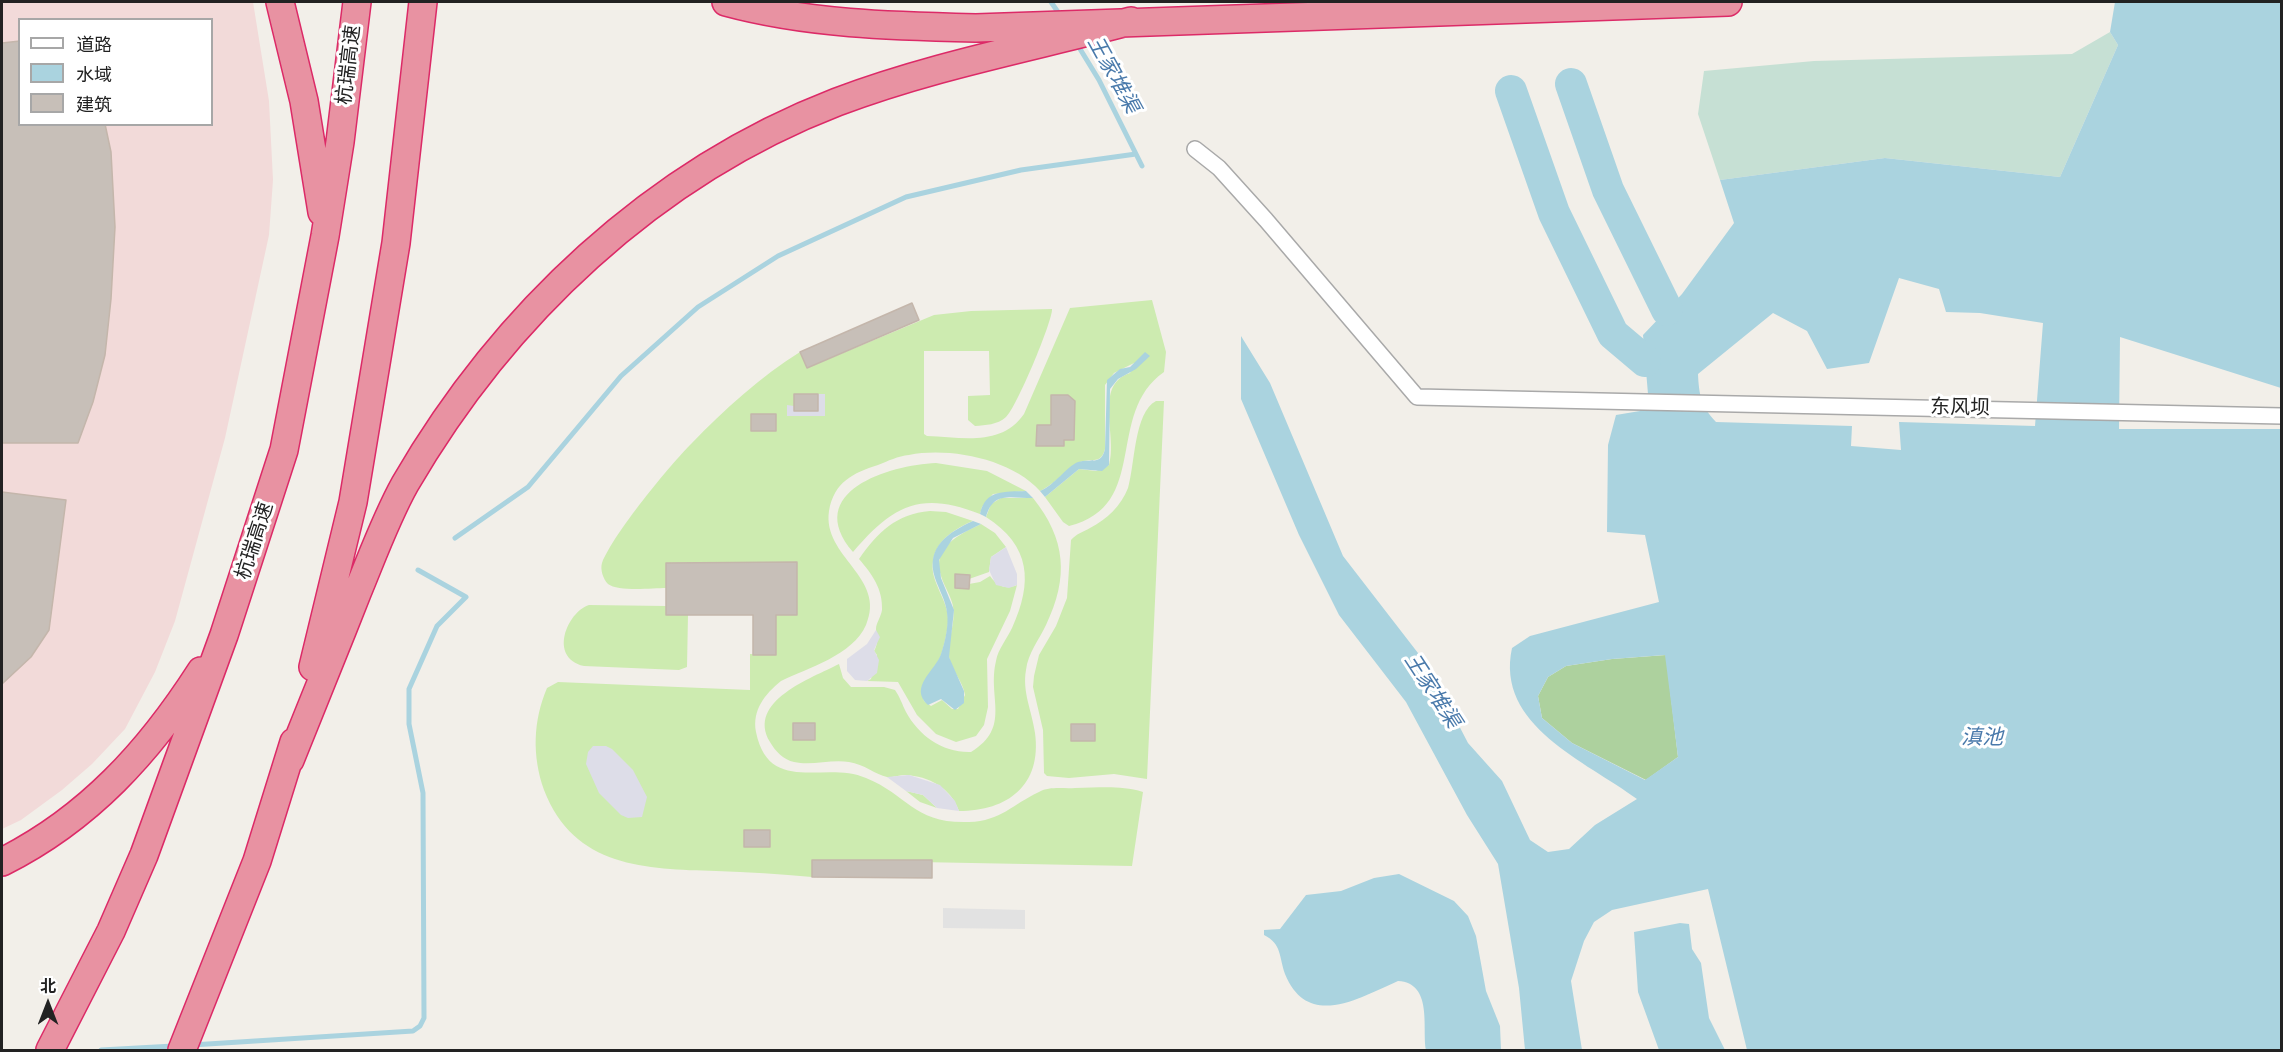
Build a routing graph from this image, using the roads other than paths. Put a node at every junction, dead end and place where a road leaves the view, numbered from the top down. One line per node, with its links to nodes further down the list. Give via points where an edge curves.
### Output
1 (280, 2): 8 (highway, via 304,101)
2 (357, 2): 8 (highway, 杭瑞高速)
3 (423, 2): 11 (highway, via 396,243 353,502)
4 (726, 2): 6 (highway, via 804,17 908,26 975,28)
5 (1728, 2): 6 (highway)
6 (1131, 21): 11 (highway, via 931,72 837,102 710,165 652,203 610,237 513,331 487,362 404,485)
7 (1194, 149): 9 (street, 东风坝, via 1219,168 1266,220 1417,397)
8 (326, 236): 10 (highway, 杭瑞高速, via 284,450)
9 (2282, 416)
10 (224, 635): 12 (highway, via 147,747 112,785 37,845); 13 (highway, 杭瑞高速, via 144,855 111,931)
11 (290, 760): 14 (highway, via 257,861)
12 (2, 862)
13 (50, 1050)
14 (182, 1050)

